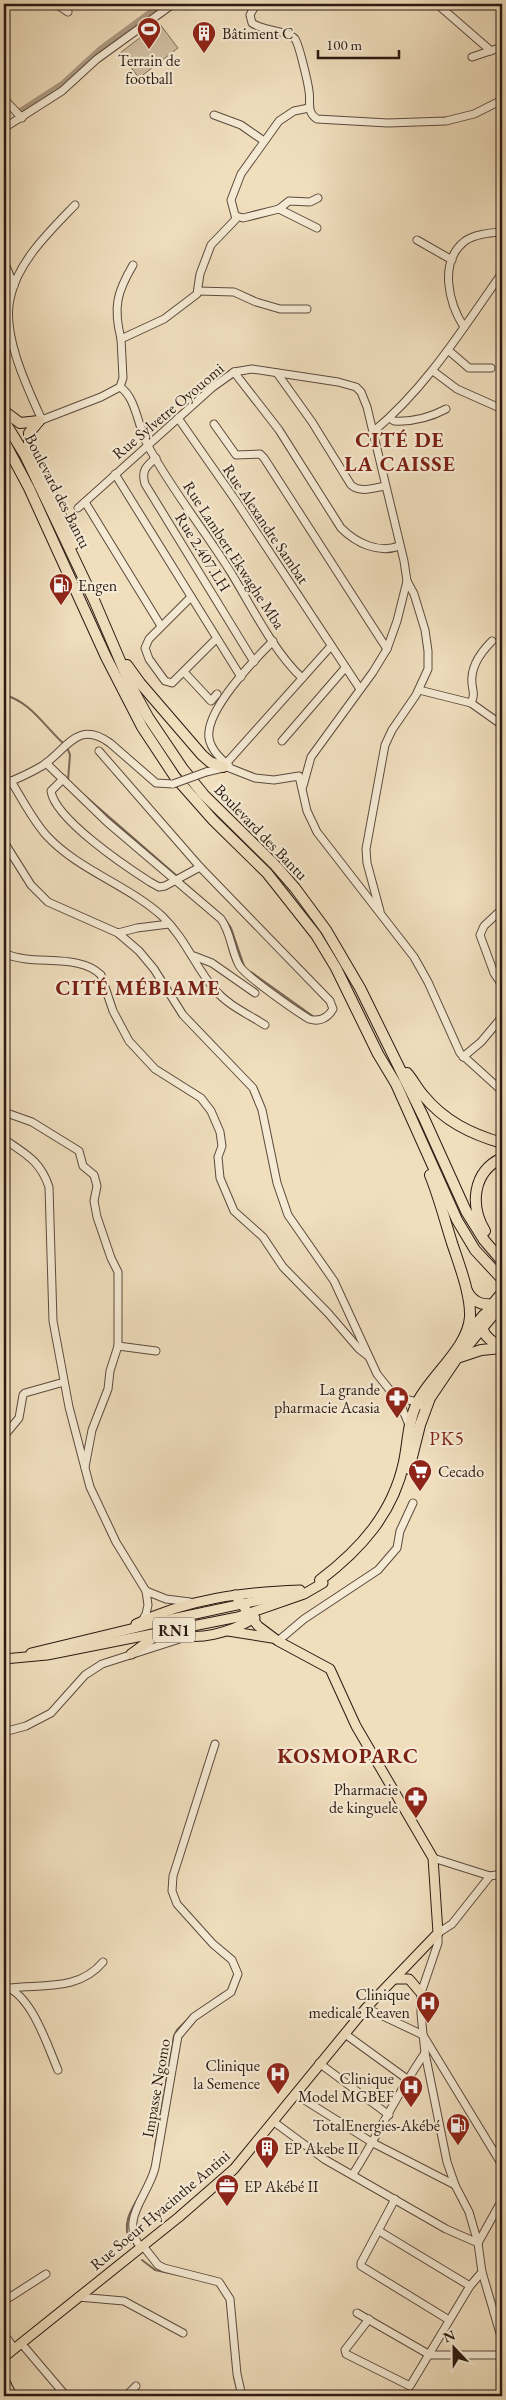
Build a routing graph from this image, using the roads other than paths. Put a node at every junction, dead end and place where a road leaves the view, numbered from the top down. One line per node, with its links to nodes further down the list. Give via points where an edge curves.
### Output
1 (56, 4): 5 (street)
2 (173, 4): 13 (street, via 106,52 62,91)
3 (437, 4): 7 (street)
4 (255, 7): 11 (street, via 250,17 254,25 295,39 309,91)
5 (68, 12)
6 (502, 47): 7 (street)
7 (491, 51): 8 (street)
8 (472, 57)
9 (4, 99): 13 (street)
10 (502, 100): 11 (street, via 482,111 446,121 321,121)
11 (309, 108): 15 (street, via 286,115)
12 (214, 115): 15 (street, via 241,125)
13 (22, 118): 14 (street)
14 (4, 128)
15 (264, 141): 19 (street, via 235,185 231,204)
16 (318, 198): 18 (street, via 310,202 289,201)
17 (75, 205): 27 (street, via 33,252)
18 (278, 209): 19 (street, via 243,218); 20 (street)
19 (236, 216): 28 (street, via 211,245 200,274)
20 (317, 228)
21 (502, 232): 23 (street, via 483,234 465,242)
22 (417, 240): 23 (street)
23 (452, 260): 30 (street, via 449,274 452,304)
24 (4, 261): 27 (street)
25 (133, 265): 31 (street, via 120,286 117,299)
26 (502, 273): 30 (street)
27 (14, 286): 44 (street, via 8,313 10,332)
28 (198, 291): 29 (street, via 234,292 280,309); 31 (street, via 164,319)
29 (307, 309)
30 (464, 327): 32 (street)
31 (120, 339): 37 (street, via 123,378)
32 (448, 350): 33 (street, via 470,368); 34 (street)
33 (491, 368)
34 (433, 370): 39 (street, via 458,388); 42 (street)
35 (234, 372): 36 (street, Rue Sylvetre Oyouomi, via 252,369); 41 (street, Rue Sylvetre Oyouomi); 54 (street, via 280,430 341,528 350,537 371,546 382,549)
36 (277, 372): 46 (street, Rue Sylvetre Oyouomi, via 356,386 365,399); 51 (street, via 351,485 363,489)
37 (120, 387): 44 (street); 48 (street, Rue Lambert Ekwaghe Mba, via 127,393)
38 (446, 409): 42 (street, via 412,421)
39 (502, 409)
40 (4, 411): 44 (highway, via 20,423)
41 (178, 418): 48 (street, Rue Sylvetre Oyouomi); 63 (street, Rue Alexandre Sambat)
42 (390, 418): 46 (street)
43 (4, 421): 55 (highway, Boulevard des Bantu, via 25,454)
44 (40, 421): 55 (highway, via 29,433 29,447 74,542 78,552)
45 (214, 424): 64 (street, via 236,455 260,454 264,458)
46 (374, 431): 51 (street, Rue Sylvetre Oyouomi)
47 (4, 441): 103 (highway, Boulevard des Bantu, via 142,727 175,777 267,873 316,936 336,968)
48 (148, 445): 49 (street, Rue Lambert Ekwaghe Mba); 50 (street, Rue Sylvetre Oyouomi)
49 (156, 458): 61 (street, Rue Lambert Ekwaghe Mba); 65 (street, Rue 2.407.LH, via 143,472 148,490)
50 (116, 474): 52 (street, Rue Sylvetre Oyouomi); 57 (street)
51 (385, 486): 54 (street, Rue Sylvetre Oyouomi)
52 (86, 502): 53 (street, Rue Sylvetre Oyouomi); 58 (street)
53 (78, 508)
54 (400, 546): 56 (street, Rue Sylvetre Oyouomi)
55 (77, 563): 59 (highway, Boulevard des Bantu)
56 (407, 581): 64 (street, Rue Sylvetre Oyouomi); 71 (street, via 414,594 428,645 428,669)
57 (191, 597): 58 (street); 60 (street)
58 (161, 626): 67 (street, via 145,648 149,659 168,683)
59 (109, 634): 77 (highway, via 140,683); 101 (highway, Boulevard des Bantu, via 142,707 183,769 215,807 286,878 326,930 360,988)
60 (216, 639): 67 (street); 68 (street)
61 (273, 641): 65 (street); 69 (street, Rue Lambert Ekwaghe Mba)
62 (492, 641): 73 (street, via 476,663 472,684 475,694)
63 (331, 646): 66 (street); 69 (street)
64 (387, 649): 70 (street, Rue Sylvetre Oyouomi)
65 (254, 662): 68 (street)
66 (345, 668): 70 (street); 75 (street)
67 (184, 672): 72 (street, via 211,701)
68 (241, 677): 80 (street, via 214,713 209,728 211,745)
69 (302, 678): 80 (street)
70 (360, 689): 79 (street, Rue Sylvetre Oyouomi)
71 (419, 690): 73 (street); 91 (street, via 385,745 369,826 366,856)
72 (217, 694)
73 (471, 703): 74 (street)
74 (502, 725)
75 (282, 741)
76 (99, 751): 88 (street)
77 (206, 759): 80 (highway); 81 (highway, via 210,767)
78 (46, 763): 81 (street, bridge, via 77,736 91,734 110,743 156,783 173,784); 83 (street); 84 (street)
79 (308, 763): 82 (street); 86 (street)
80 (227, 766): 81 (street); 82 (street, via 255,778 274,780)
81 (206, 772)
82 (289, 776): 86 (street, via 299,776)
83 (63, 779): 89 (street); 89 (street, via 51,791 52,798 73,824 155,885 164,886)
84 (12, 781): 85 (street); 92 (street, via 47,836 70,855 155,910)
85 (4, 784)
86 (303, 786): 91 (street, via 305,804 314,828)
87 (4, 842): 93 (street, via 27,879 48,902)
88 (200, 867): 89 (street); 89 (street, via 330,1001 332,1009 327,1016 317,1021 309,1019 244,972 227,927)
89 (175, 880)
90 (502, 909): 96 (street, via 484,926 480,935)
91 (380, 914): 100 (street, via 422,969)
92 (169, 924): 93 (street); 95 (street)
93 (118, 933): 120 (street, via 147,959 191,1025 256,1093 285,1209 337,1286)
94 (4, 953): 120 (street, via 24,960 60,960 101,975 113,1011 129,1041 155,1069 201,1098 213,1115 222,1146 218,1157 220,1178 234,1211 263,1237 283,1267)
95 (194, 956): 97 (street, via 212,963); 99 (street, via 207,980 222,997)
96 (502, 985)
97 (255, 993)
98 (502, 1016): 100 (street, via 481,1042)
99 (265, 1025)
100 (464, 1056): 102 (street)
101 (397, 1066): 106 (highway, via 453,1123); 109 (highway, Boulevard des Bantu, via 466,1211)
102 (502, 1091)
103 (400, 1094): 110 (highway, Boulevard des Bantu, via 458,1220 475,1250); 111 (highway, via 432,1181)
104 (4, 1112): 117 (street, via 32,1122 70,1144 79,1151 84,1166 94,1175 97,1217 118,1272)
105 (4, 1139): 122 (street, via 39,1164 49,1187 51,1290)
106 (502, 1143)
107 (502, 1158): 108 (highway, via 481,1178 475,1204 481,1224)
108 (502, 1257)
109 (502, 1261)
110 (502, 1279)
111 (465, 1288): 113 (highway, via 476,1303); 116 (highway, via 470,1317)
112 (502, 1292): 113 (highway, RN1)
113 (499, 1304): 114 (highway, RN1); 115 (main road, RN1)
114 (483, 1315): 115 (highway); 116 (main road, RN1)
115 (482, 1328): 118 (highway, via 490,1341); 121 (main road, RN1)
116 (464, 1339): 124 (highway, RN1, via 437,1373)
117 (118, 1346): 119 (street); 127 (street, via 108,1390 92,1430)
118 (502, 1348): 121 (highway, via 481,1350)
119 (156, 1351)
120 (368, 1356): 123 (street, via 381,1380)
121 (458, 1358): 124 (highway, RN1)
122 (64, 1382): 126 (street, via 25,1393 19,1418); 127 (street)
123 (396, 1397): 124 (street); 125 (street)
124 (422, 1406): 125 (highway, RN1); 129 (highway, RN1, via 404,1485 390,1514 357,1556)
125 (410, 1428): 129 (highway, RN1, via 400,1478 385,1511 354,1553)
126 (4, 1436)
127 (84, 1471): 131 (street, via 116,1542)
128 (413, 1503): 143 (street, via 400,1531 397,1548 378,1570)
129 (322, 1582): 130 (main road, RN1); 136 (main road, RN1, via 304,1594 288,1598)
130 (300, 1590): 132 (main road); 134 (main road, RN1)
131 (146, 1591): 133 (street, via 166,1599); 138 (street, via 148,1605)
132 (235, 1595): 133 (main road); 134 (main road)
133 (190, 1602): 135 (main road)
134 (243, 1604): 136 (main road); 137 (main road, RN1)
135 (180, 1606): 137 (main road); 138 (main road)
136 (250, 1617): 139 (main road, RN1); 140 (main road); 143 (main road)
137 (172, 1619): 139 (main road); 141 (main road, RN1)
138 (142, 1621): 141 (main road)
139 (164, 1630): 142 (main road); 144 (main road); 145 (main road, RN1, via 47,1655)
140 (225, 1630): 142 (main road); 143 (main road)
141 (118, 1633): 145 (main road, RN1)
142 (189, 1636): 144 (street)
143 (276, 1640): 149 (main road, via 330,1669 356,1726)
144 (131, 1654): 147 (street, via 92,1669 51,1713)
145 (19, 1657): 146 (main road, RN1)
146 (4, 1659)
147 (4, 1732)
148 (215, 1744): 175 (street, Impasse Ngomo, via 173,1876 172,1891 180,1908 235,1965 238,1980 226,1997 189,2022 176,2042 155,2168 132,2220 134,2236)
149 (433, 1858): 151 (street); 152 (main road)
150 (502, 1874): 151 (street)
151 (490, 1876): 152 (street, via 452,1924)
152 (438, 1933): 154 (main road, Rue Soeur Hyacinthe Antini); 156 (street)
153 (103, 1962): 155 (street, via 90,1976 76,1982)
154 (394, 1979): 156 (main road, via 409,1979); 157 (main road, Rue Soeur Hyacinthe Antini)
155 (6, 1987): 162 (street, via 22,1997 28,2006)
156 (421, 1993): 159 (street)
157 (366, 2008): 158 (main road, Rue Soeur Hyacinthe Antini); 159 (street)
158 (345, 2034): 161 (main road, Rue Soeur Hyacinthe Antini); 163 (street)
159 (423, 2035): 160 (street); 168 (street)
160 (425, 2053): 163 (street); 170 (street, via 445,2153)
161 (319, 2063): 164 (main road, Rue Soeur Hyacinthe Antini); 165 (street)
162 (58, 2070)
163 (407, 2079): 165 (street)
164 (295, 2094): 166 (main road, Rue Soeur Hyacinthe Antini); 167 (street)
165 (389, 2115): 167 (street)
166 (274, 2122): 169 (street, via 324,2158); 175 (main road, Rue Soeur Hyacinthe Antini, via 234,2169)
167 (373, 2143): 169 (street); 170 (street)
168 (501, 2161)
169 (353, 2174): 171 (street)
170 (455, 2185): 174 (street, via 469,2212)
171 (395, 2199): 173 (street); 174 (street, via 446,2229)
172 (502, 2200): 174 (street)
173 (379, 2232): 178 (street); 183 (street, via 360,2263 362,2267)
174 (478, 2242): 176 (street)
175 (142, 2247): 179 (main road, Rue Soeur Hyacinthe Antini); 194 (street, via 164,2268 223,2285 230,2299)
176 (482, 2272): 178 (street); 186 (street)
177 (46, 2274): 180 (street)
178 (470, 2286): 183 (street)
179 (78, 2297): 184 (street, via 124,2301); 187 (main road, Rue Soeur Hyacinthe Antini)
180 (4, 2301)
181 (357, 2312): 182 (street)
182 (369, 2319): 188 (street); 188 (street, via 345,2350 346,2354 410,2386)
183 (450, 2320): 188 (street)
184 (183, 2333)
185 (4, 2334): 187 (street)
186 (502, 2340)
187 (17, 2345): 190 (main road, Rue Soeur Hyacinthe Antini); 192 (street)
188 (430, 2355): 189 (street)
189 (502, 2355)
190 (4, 2357)
191 (136, 2386): 193 (street)
192 (66, 2396)
193 (126, 2396)
194 (242, 2396)

